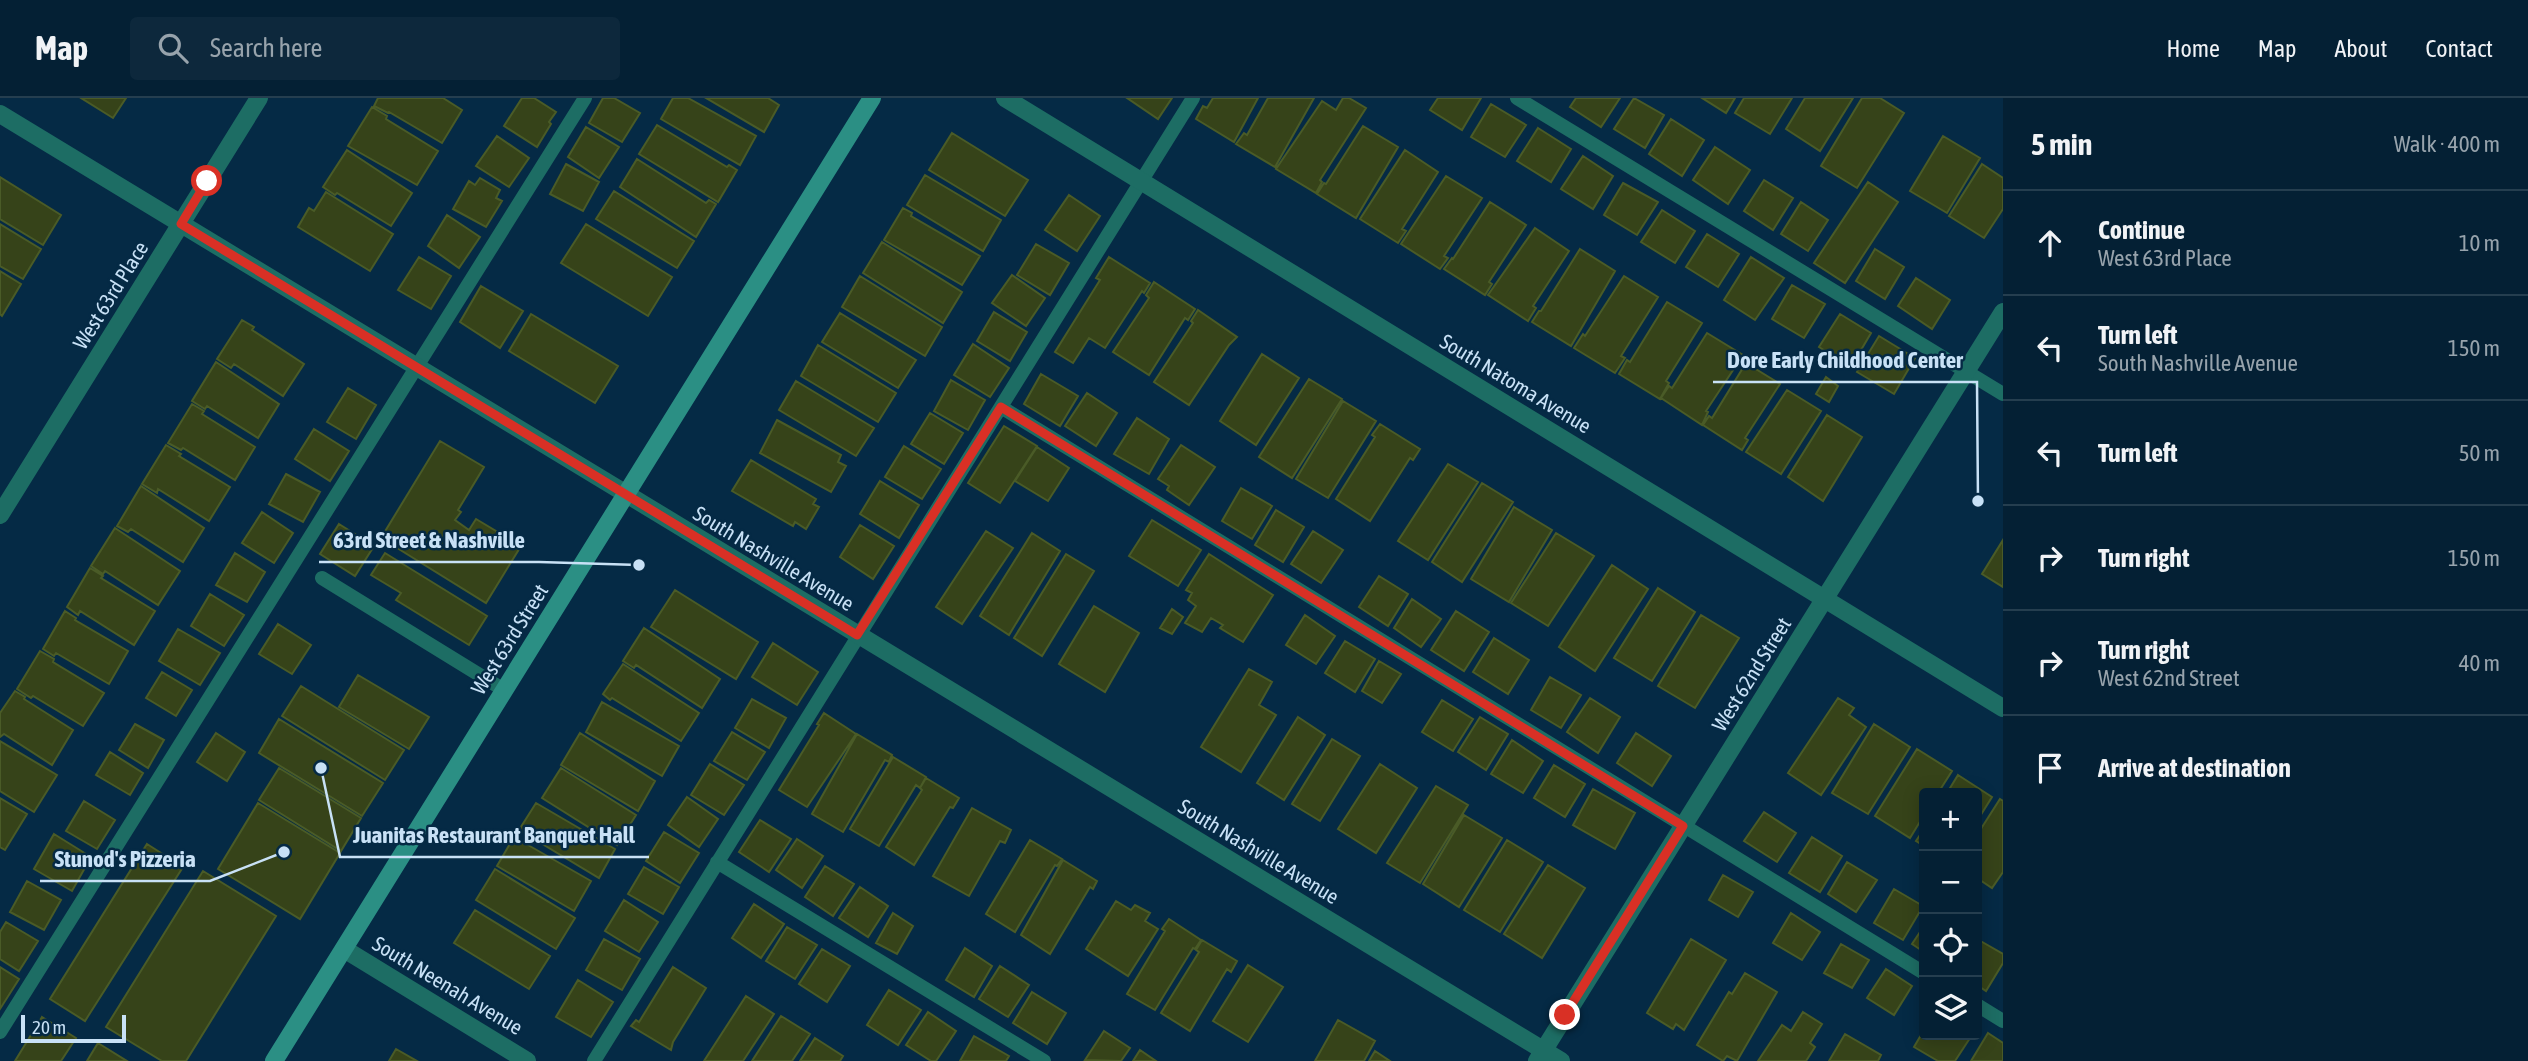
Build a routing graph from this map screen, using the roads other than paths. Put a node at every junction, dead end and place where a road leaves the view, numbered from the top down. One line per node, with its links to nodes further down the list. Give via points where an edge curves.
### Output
1 (259, 98): 9 (street, West 63rd Place)
2 (585, 98): 11 (lane)
3 (872, 98): 15 (main road, West 63rd Street)
4 (1005, 98): 8 (street, South Natoma Avenue)
5 (1193, 98): 8 (lane)
6 (1517, 98): 12 (lane)
7 (0, 114): 9 (street, South Nashville Avenue)
8 (1141, 181): 14 (lane); 18 (street, South Natoma Avenue)
9 (181, 224): 11 (street, South Nashville Avenue); 16 (street, West 63rd Place)
10 (2003, 312): 12 (street, West 62nd Street)
11 (416, 367): 15 (street, South Nashville Avenue); 28 (lane)
12 (1965, 372): 13 (lane); 18 (street, West 62nd Street)
13 (2003, 394)
14 (1001, 407): 19 (lane); 22 (lane)
15 (626, 494): 19 (street, South Nashville Avenue); 20 (main road, West 63rd Street)
16 (0, 515)
17 (322, 578): 20 (lane)
18 (1825, 598): 21 (street, South Natoma Avenue); 22 (street, West 62nd Street)
19 (857, 635): 23 (lane); 29 (street, South Nashville Avenue)
20 (504, 690): 24 (main road, West 63rd Street)
21 (2003, 708)
22 (1683, 826): 25 (lane); 29 (street, West 62nd Street)
23 (718, 862): 32 (lane); 33 (lane)
24 (344, 949): 30 (main road, West 63rd Street); 31 (street, South Neenah Avenue)
25 (1919, 970)
26 (1982, 1008): 27 (lane)
27 (2003, 1021)
28 (0, 1032)
29 (1540, 1056): 34 (street, South Nashville Avenue)
30 (274, 1061)
31 (527, 1061)
32 (594, 1061)
33 (1045, 1061)
34 (1561, 1061)

